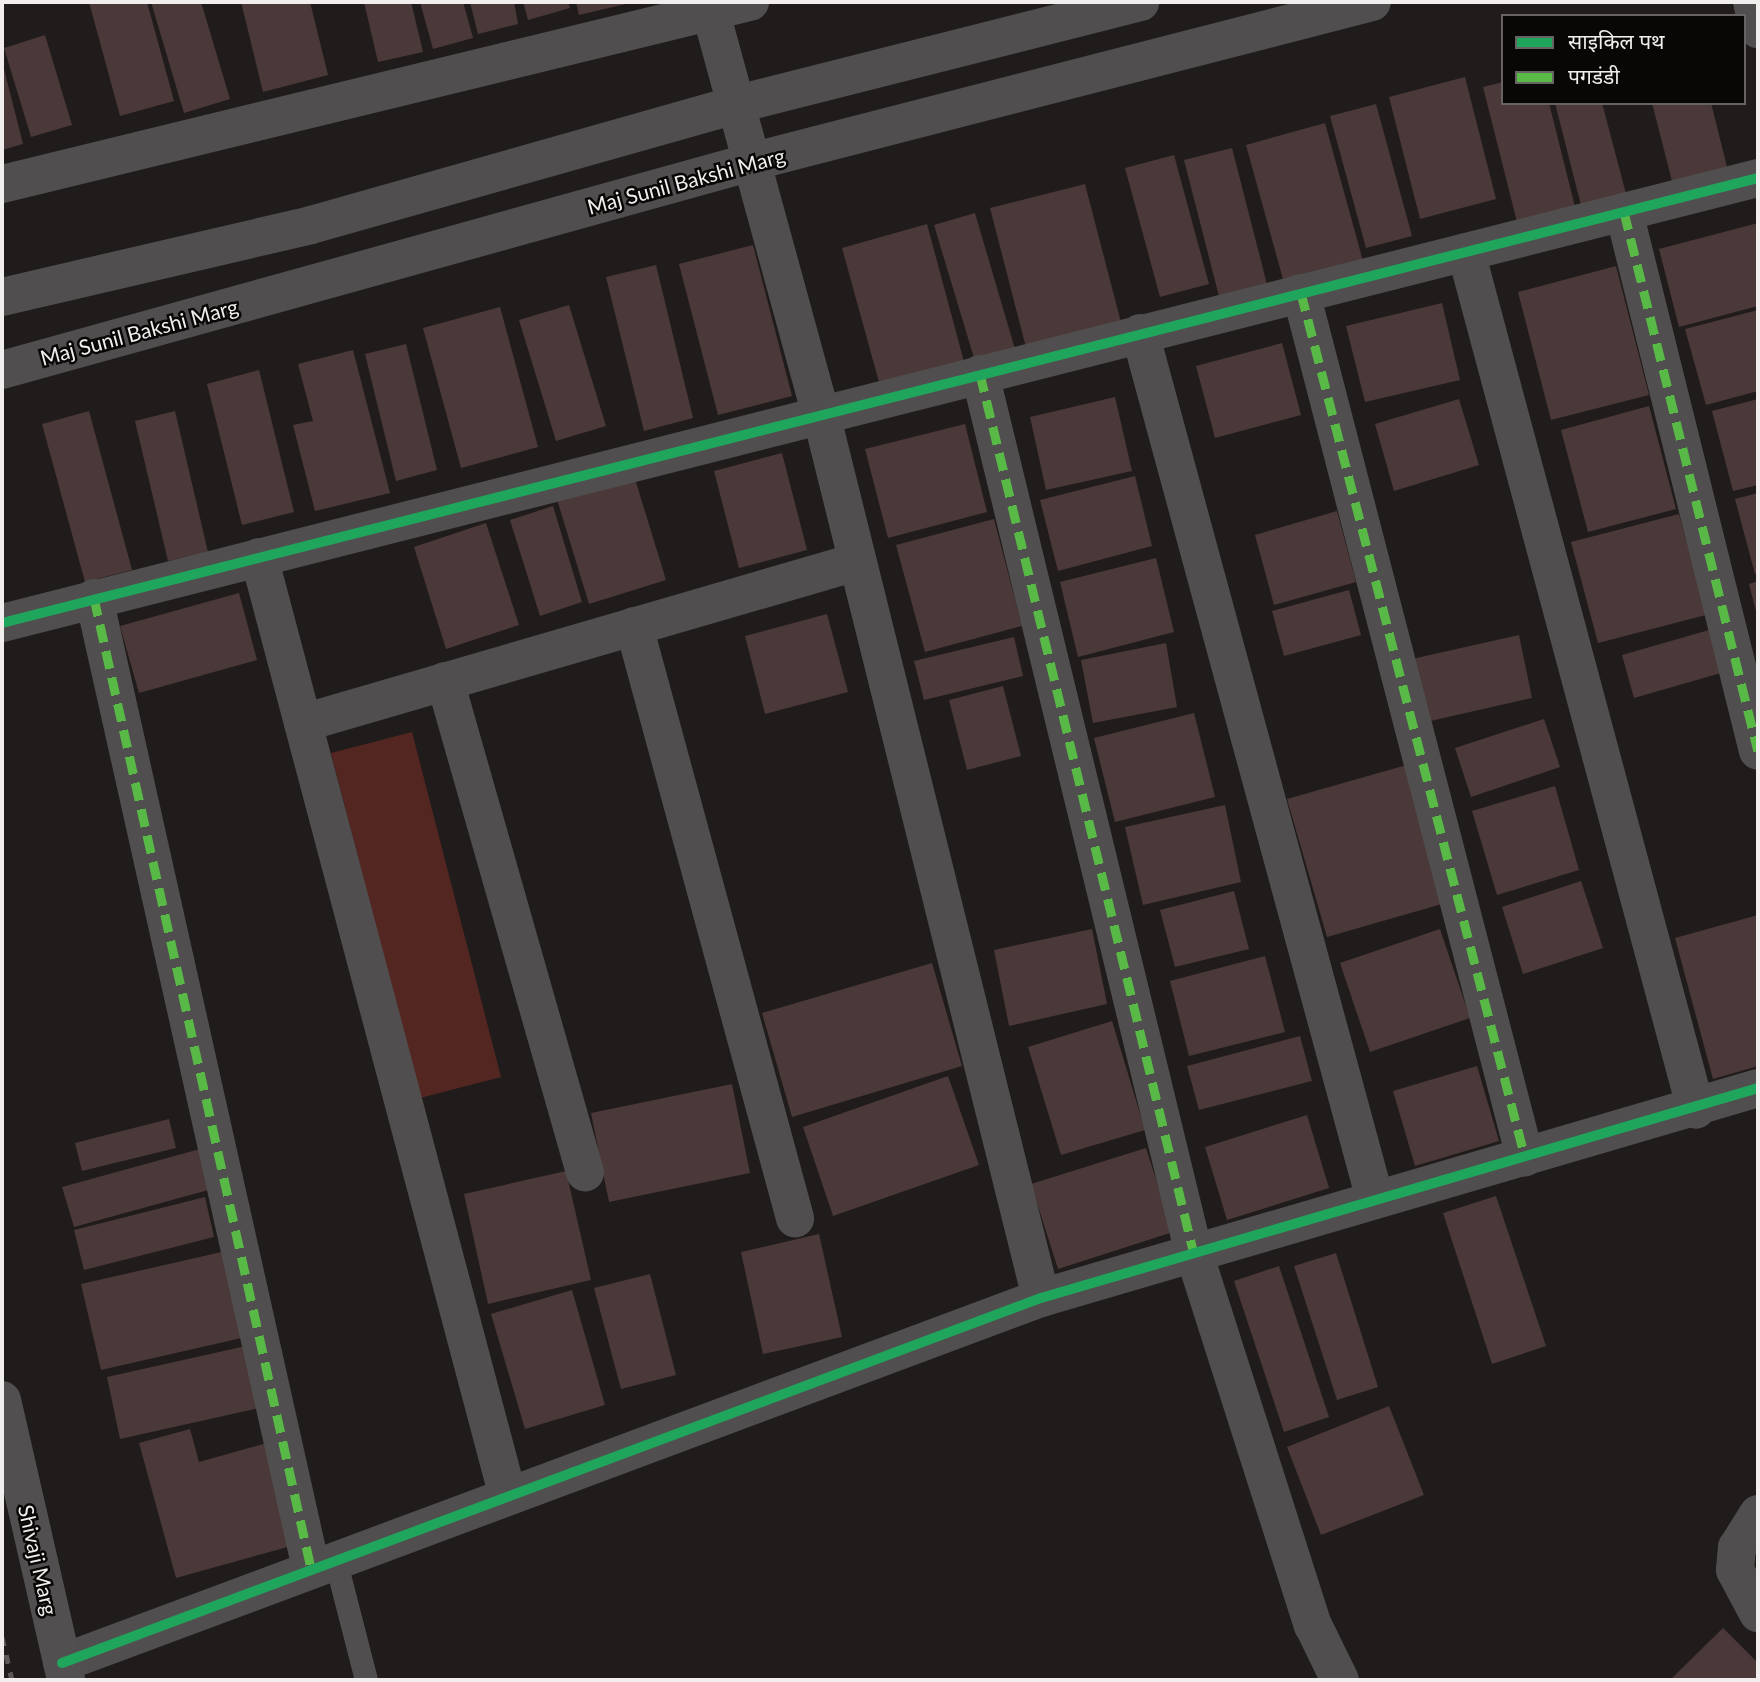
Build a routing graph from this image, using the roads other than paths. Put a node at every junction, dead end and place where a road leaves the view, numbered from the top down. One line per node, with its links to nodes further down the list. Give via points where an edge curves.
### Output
1 (750, 2): 5 (street)
2 (1140, 2): 7 (street)
3 (1372, 2): 8 (street, Maj Sunil Bakshi Marg)
4 (1752, 2): 6 (street)
5 (709, 7): 7 (street); 10 (street)
6 (1758, 29)
7 (738, 104): 8 (street); 14 (street, via 311,225)
8 (755, 161): 16 (street, Maj Sunil Bakshi Marg); 18 (street)
9 (1758, 178): 11 (street)
10 (2, 184)
11 (1624, 212): 12 (street); 26 (street)
12 (1466, 252): 13 (street); 28 (street)
13 (1301, 293): 15 (street); 29 (street)
14 (2, 297)
15 (1140, 333): 17 (street); 31 (street)
16 (2, 370)
17 (980, 374): 18 (street); 33 (street)
18 (821, 414): 19 (street); 20 (street)
19 (259, 557): 21 (street); 25 (street)
20 (856, 562): 23 (street); 34 (street)
21 (94, 598): 22 (street); 38 (street)
22 (2, 623)
23 (634, 626): 24 (street); 32 (street)
24 (445, 681): 25 (street); 30 (street)
25 (303, 723): 36 (street)
26 (1758, 751)
27 (1758, 1088): 28 (street)
28 (1696, 1110): 29 (street)
29 (1525, 1157): 31 (street)
30 (584, 1172)
31 (1376, 1199): 33 (street)
32 (795, 1218)
33 (1193, 1250): 34 (street); 42 (street, via 1313,1625)
34 (1041, 1298): 36 (street)
35 (2, 1400): 40 (main road, Shivaji Marg)
36 (507, 1493): 38 (street)
37 (1758, 1514): 39 (street, via 1737,1547 1734,1570)
38 (323, 1563): 40 (street); 41 (lane)
39 (1758, 1613)
40 (64, 1672)
41 (366, 1680)
42 (1340, 1680)

